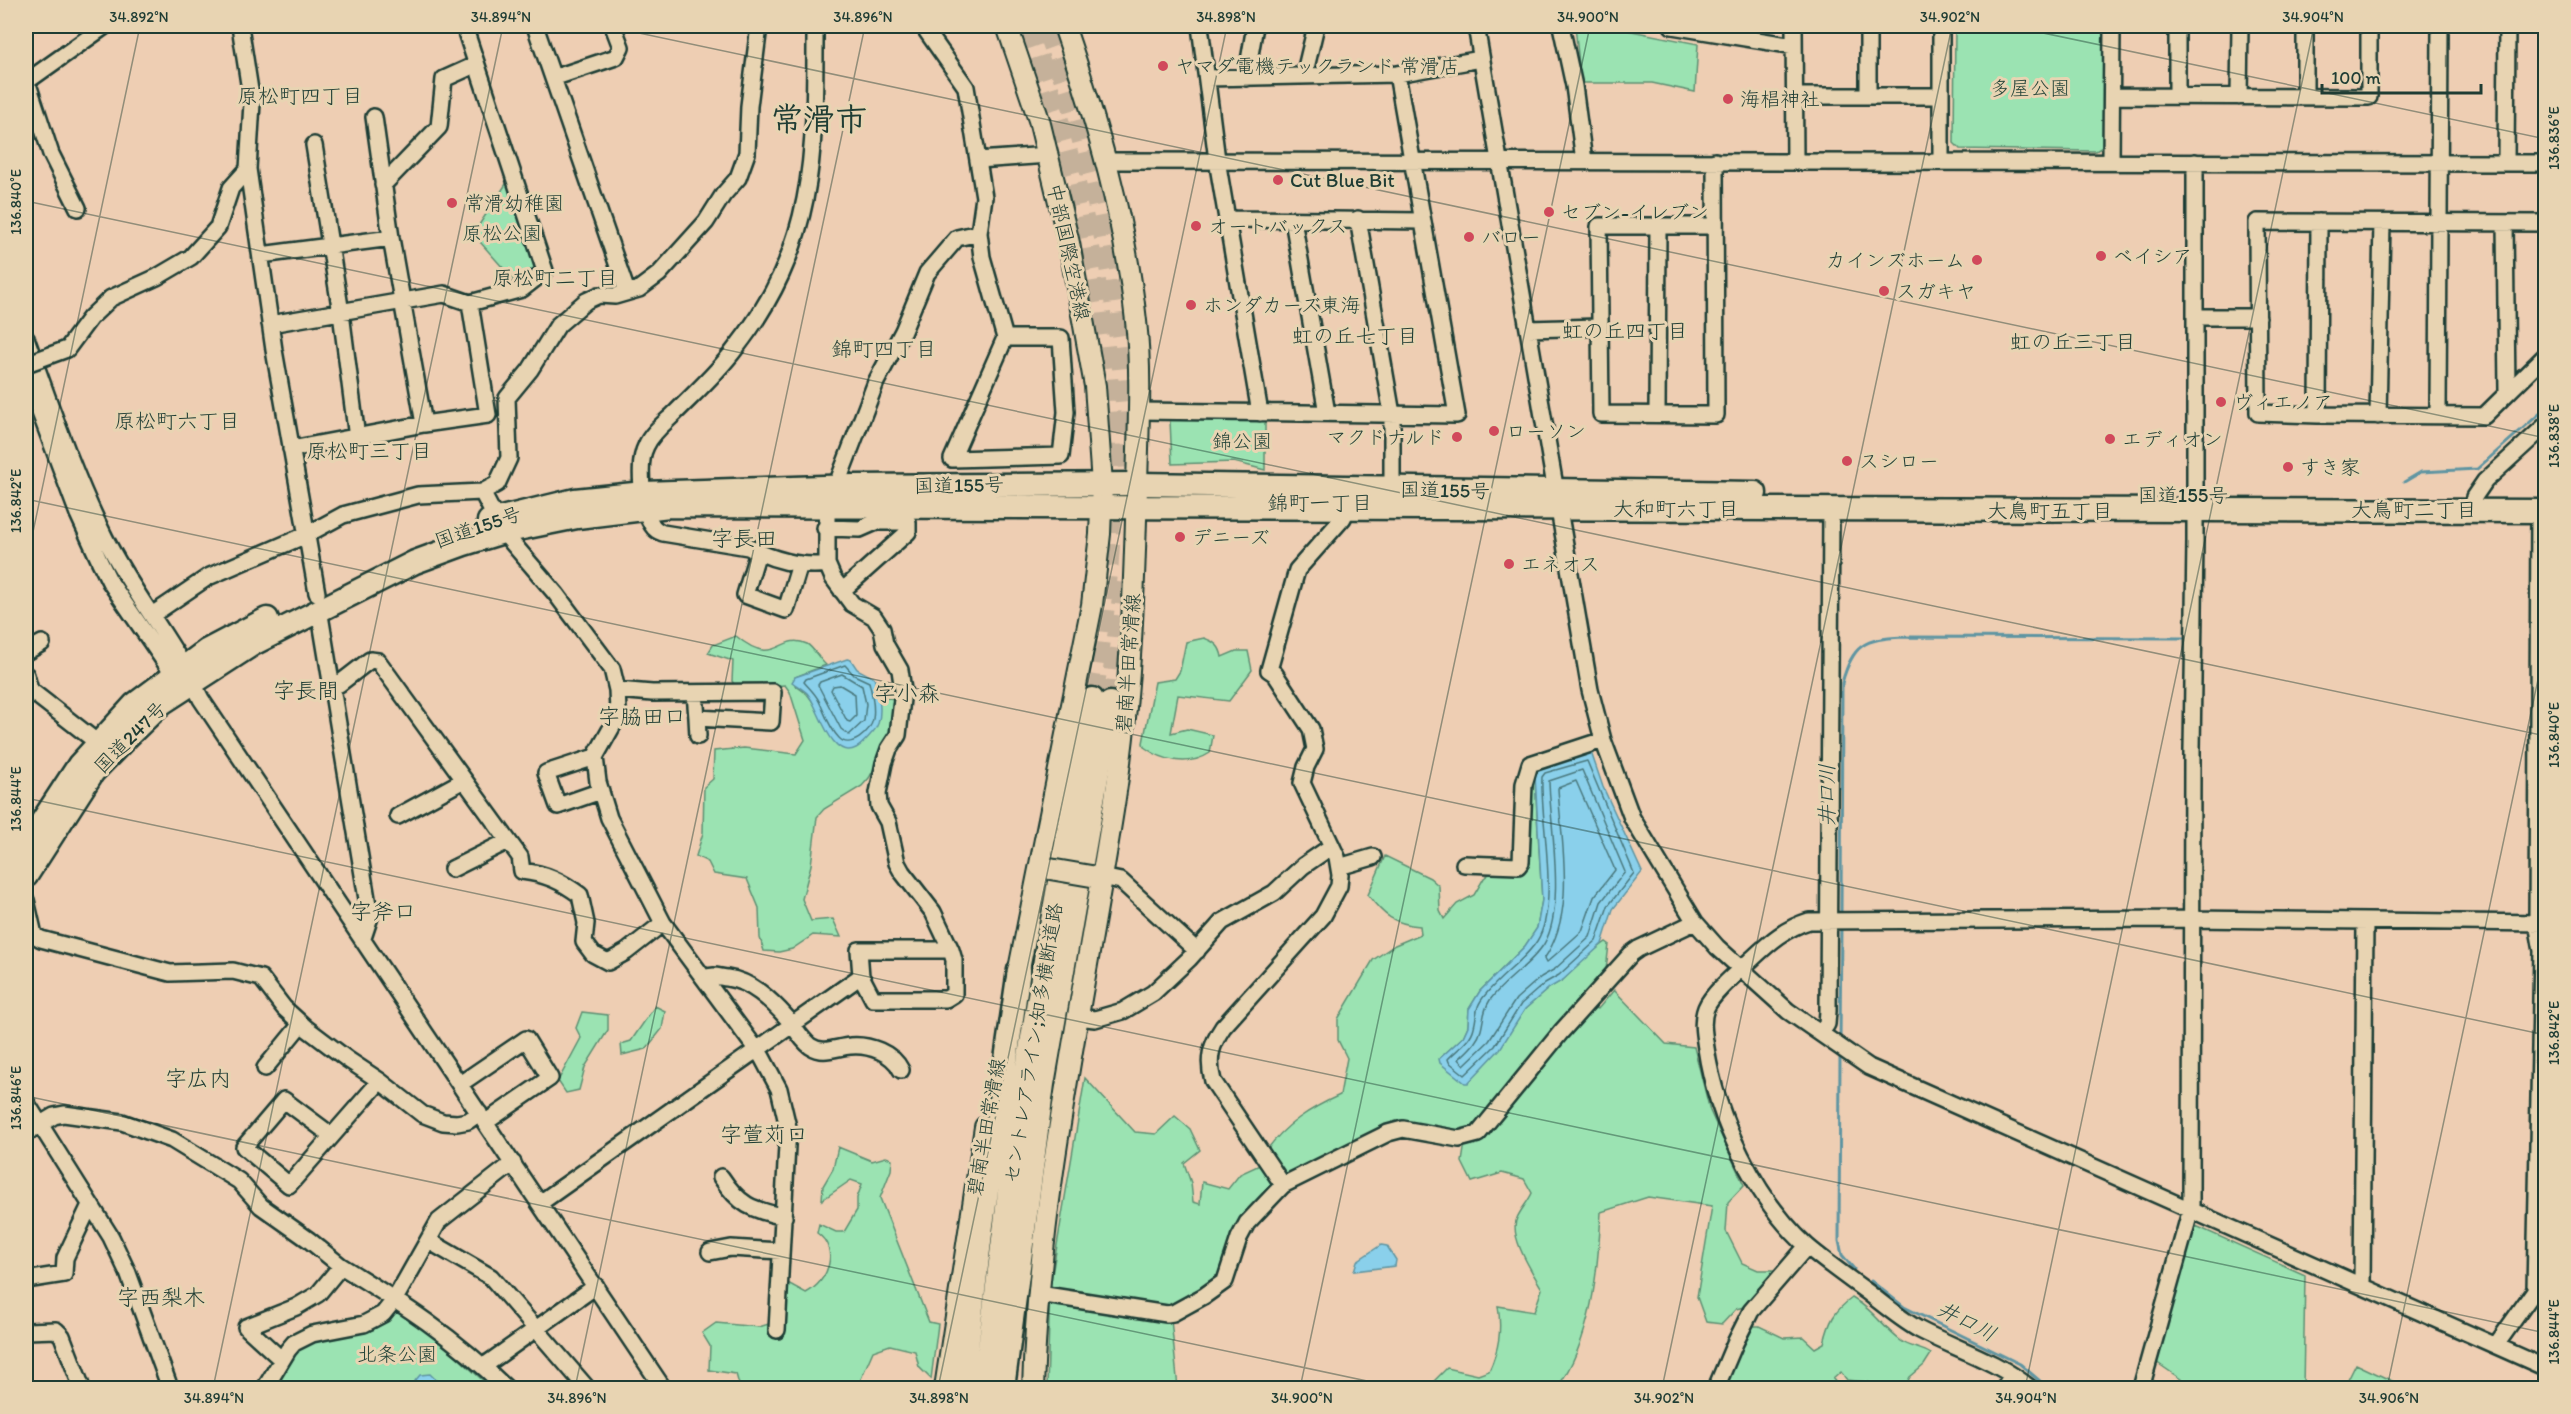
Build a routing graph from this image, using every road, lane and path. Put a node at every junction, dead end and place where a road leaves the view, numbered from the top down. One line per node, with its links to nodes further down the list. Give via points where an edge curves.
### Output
1 (105, 26): 35 (street)
2 (240, 26): 60 (street, via 252,103)
3 (464, 26): 29 (street)
4 (535, 26): 32 (street)
5 (613, 26): 32 (street, via 621,47 616,57)
6 (759, 26): 78 (street, via 744,167 706,222 659,274 639,289)
7 (815, 26): 112 (street, via 812,159 802,218 783,272 736,348 647,444 641,466)
8 (923, 26): 46 (street, via 966,87)
9 (1007, 26): 45 (main road, 中部国際空港線)
10 (1064, 26): 50 (main road)
11 (1200, 26): 33 (street)
12 (1255, 26): 34 (street)
13 (1316, 26): 31 (street)
14 (1476, 26): 28 (street)
15 (1561, 26): 51 (street)
16 (1672, 26): 27 (street)
17 (1794, 26): 27 (street)
18 (1868, 26): 37 (street)
19 (1941, 26): 38 (street)
20 (2112, 26): 39 (street)
21 (2177, 26): 40 (street)
22 (2240, 26): 41 (street)
23 (2304, 26): 42 (street)
24 (2369, 26): 42 (street, via 2369,97)
25 (2440, 26): 59 (street)
26 (2507, 26): 57 (street)
27 (1794, 46): 36 (street)
28 (1481, 59): 30 (street); 49 (street)
29 (476, 64): 61 (street, via 444,79 439,127); 80 (street, via 545,271 522,289)
30 (1397, 74): 31 (street); 48 (street)
31 (1304, 76): 34 (street)
32 (553, 78): 78 (street)
33 (1207, 78): 34 (street); 47 (street)
34 (1246, 78)
35 (26, 82): 62 (street, via 51,154)
36 (1795, 96): 37 (street); 53 (street)
37 (1868, 96): 38 (street)
38 (1941, 96): 54 (street)
39 (2112, 96): 40 (street); 55 (street)
40 (2177, 96): 41 (street)
41 (2239, 97): 42 (street)
42 (2305, 97)
43 (374, 117): 61 (street)
44 (314, 145): 76 (street)
45 (1049, 155): 46 (street); 106 (main road, 中部国際空港線, via 1088,348)
46 (978, 160): 74 (street, via 984,197)
47 (1217, 160): 48 (street); 50 (street); 63 (street)
48 (1412, 160): 49 (street); 66 (street)
49 (1499, 160): 51 (street); 86 (street)
50 (1107, 161): 93 (main road, via 1136,322)
51 (1584, 161): 52 (street)
52 (1715, 161): 53 (street); 72 (street)
53 (1795, 161): 54 (street)
54 (1941, 161): 55 (street)
55 (2111, 162): 56 (street)
56 (2195, 162): 59 (street); 82 (street)
57 (2506, 163): 58 (street); 59 (street)
58 (2546, 163)
59 (2440, 165): 68 (street)
60 (248, 169): 77 (street); 90 (street, bridge, via 231,188 218,227 191,257 157,278 111,298 67,349)
61 (384, 185): 75 (street)
62 (78, 208)
63 (1227, 219): 65 (street); 94 (street)
64 (1358, 219): 65 (street); 66 (street); 96 (street)
65 (1293, 220): 95 (street)
66 (1422, 221): 96 (street, via 1456,415)
67 (2319, 222): 69 (street); 83 (street, via 2257,222); 99 (street)
68 (2440, 222): 69 (street); 70 (street); 98 (street)
69 (2382, 223): 100 (street)
70 (2505, 223): 71 (street); 92 (street)
71 (2546, 223)
72 (1714, 226): 73 (street); 97 (street, via 1716,415)
73 (1658, 227): 85 (street, via 1599,226); 97 (street)
74 (979, 233): 88 (street); 105 (street, via 957,238 927,273 876,382)
75 (390, 238): 76 (street); 79 (street)
76 (331, 246): 77 (street); 81 (street)
77 (261, 255): 84 (street)
78 (627, 292): 109 (street, via 598,295 558,325 507,398 509,458 497,484)
79 (403, 300): 80 (street, via 444,294); 81 (street); 101 (street)
80 (470, 303): 101 (street, via 488,415)
81 (341, 313): 84 (street); 103 (street)
82 (2195, 317): 83 (street); 113 (street)
83 (2258, 317): 99 (street, via 2258,413)
84 (270, 324): 104 (street)
85 (1599, 327): 86 (street); 97 (street, via 1601,414)
86 (1528, 329): 111 (street)
87 (26, 338): 126 (street, via 91,510)
88 (1005, 338): 88 (street, via 956,448 951,459 1061,456 1066,412 1061,338)
89 (2546, 355): 92 (street)
90 (26, 364)
91 (26, 375): 131 (street, via 78,514 110,582)
92 (2507, 391): 98 (street, via 2484,416)
93 (1139, 411): 94 (street); 107 (main road)
94 (1260, 413): 95 (street)
95 (1327, 413): 96 (street)
96 (1392, 414): 108 (street)
97 (1657, 414)
98 (2438, 415): 100 (street)
99 (2318, 416): 100 (street)
100 (2378, 416)
101 (424, 424): 103 (street)
102 (2546, 426): 110 (street, via 2485,481)
103 (357, 438): 104 (street)
104 (291, 449): 120 (street)
105 (840, 476)
106 (1102, 484): 107 (highway, 国道155号); 112 (highway, 国道155号, via 830,487); 115 (main road, 碧南半田常滑線)
107 (1137, 484): 108 (highway, 国道155号); 116 (main road, 碧南半田常滑線)
108 (1392, 489): 111 (highway, 国道155号)
109 (482, 492): 119 (street); 120 (street, via 418,495 343,514)
110 (2474, 497): 113 (highway, 国道155号); 114 (highway, 国道155号)
111 (1559, 499): 113 (highway, 国道155号, via 1836,495); 117 (highway, 国道155号); 118 (highway, 国道155号); 137 (street, via 1584,662)
112 (645, 501): 115 (highway, 国道155号, via 669,506); 119 (highway, 国道155号, via 575,500); 121 (street, via 651,524 663,533)
113 (2194, 502): 114 (highway, 国道155号); 118 (highway, 国道155号); 154 (street)
114 (2543, 506): 159 (street)
115 (1101, 507): 116 (highway, 国道155号); 149 (main road, 碧南半田常滑線, via 1092,605)
116 (1136, 507): 117 (highway, 国道155号); 152 (main road, 碧南半田常滑線, via 1126,707)
117 (1348, 508): 145 (street, via 1297,570 1269,670 1311,729 1315,749 1302,783)
118 (1831, 509): 155 (street)
119 (500, 525): 125 (highway, 国道155号, via 402,554); 133 (street, via 612,669)
120 (306, 535): 125 (street); 126 (street, via 208,577)
121 (758, 552): 122 (street); 122 (street, via 745,595 786,610)
122 (800, 564): 123 (street)
123 (827, 564): 124 (street); 124 (street, via 826,523 860,530 876,522 908,522 908,532)
124 (842, 591): 161 (street, via 852,604 874,617 900,670 903,690 898,735 884,764 879,806 888,822 902,872 933,912)
125 (318, 601): 127 (highway, 国道155号); 132 (street)
126 (152, 615): 131 (street)
127 (265, 629): 131 (highway, 国道247号, via 206,651)
128 (42, 642): 129 (street)
129 (26, 652)
130 (26, 675): 138 (street, via 30,690)
131 (188, 681): 138 (highway, 国道247号, via 135,704); 151 (highway, 国道247号, via 93,772); 160 (street)
132 (332, 686): 140 (street, via 370,660 378,661); 160 (street, via 370,917)
133 (617, 690): 134 (street); 139 (street, via 618,711)
134 (695, 693): 135 (street); 135 (street, via 773,692 771,722)
135 (697, 718): 136 (street)
136 (698, 736)
137 (1603, 740): 147 (street, via 1530,764 1524,784 1518,866); 156 (street, via 1632,818)
138 (98, 743): 144 (highway, 国道247号)
139 (595, 757): 141 (street); 141 (street, via 546,773 558,806)
140 (464, 780): 142 (street); 143 (street)
141 (601, 791): 158 (street, via 609,818)
142 (398, 816)
143 (508, 841): 150 (street); 158 (street, via 520,858 522,871 560,880 580,895 586,923 584,942 593,954 608,962)
144 (26, 846)
145 (1332, 846): 148 (street); 162 (street, via 1274,893 1222,922)
146 (1373, 857): 148 (street)
147 (1464, 864)
148 (1339, 867): 183 (street, via 1339,886 1323,916 1223,1027 1210,1055 1213,1081)
149 (1045, 868): 152 (main road, bridge); 164 (main road, 碧南半田常滑線)
150 (452, 869)
151 (26, 876)
152 (1097, 876): 162 (street, via 1121,881); 167 (main road, 碧南半田常滑線)
153 (26, 900): 168 (street, via 34,934 41,939 170,973 233,971 261,978)
154 (2191, 919): 155 (street); 157 (street); 186 (street)
155 (1829, 920): 163 (street, via 1809,921 1787,929); 170 (street, via 1828,1011)
156 (1695, 922): 163 (street); 183 (street, via 1631,954 1478,1134 1460,1139 1403,1129)
157 (2365, 922): 159 (street); 194 (street)
158 (663, 923): 166 (street)
159 (2541, 923): 201 (street, via 2535,1290)
160 (363, 938): 175 (street)
161 (951, 950): 165 (street, via 859,950); 165 (street, via 954,994 946,999 873,999)
162 (1197, 951): 167 (street, via 1153,993 1123,1011 1095,1019)
163 (1742, 968): 170 (street, via 1788,1011); 189 (street, via 1706,1008 1703,1027 1707,1060 1728,1128 1744,1161 1774,1210)
164 (1019, 970): 212 (main road, 碧南半田常滑線, via 992,1092); 213 (highway)
165 (861, 976): 169 (street)
166 (705, 978): 169 (street, via 711,975 743,981 769,1000); 171 (street)
167 (1077, 1017): 196 (main road, 碧南半田常滑線)
168 (301, 1024): 172 (street); 174 (street)
169 (791, 1024): 171 (street); 173 (street, via 814,1048 854,1046 886,1053)
170 (1821, 1033): 186 (street, via 1869,1066)
171 (755, 1049): 184 (street); 187 (street, via 772,1072 788,1127)
172 (266, 1068)
173 (901, 1070)
174 (380, 1080): 177 (street, via 409,1106 434,1119 456,1123); 180 (street)
175 (460, 1084): 177 (street); 177 (street, via 526,1039 550,1078)
176 (26, 1102): 178 (street)
177 (483, 1117): 181 (street)
178 (40, 1124): 179 (street); 185 (street); 192 (street, via 64,1114 122,1122 172,1140 239,1181 261,1206)
179 (26, 1133)
180 (331, 1135): 180 (street, via 289,1185 244,1148 284,1100)
181 (513, 1163): 184 (street); 188 (street, via 439,1221)
182 (721, 1177): 187 (street, via 736,1199 747,1207)
183 (1282, 1185): 196 (street, via 1247,1223 1226,1281 1173,1313)
184 (540, 1203): 195 (street)
185 (90, 1205): 193 (street, via 65,1258 64,1274); 207 (street, via 128,1273)
186 (2191, 1209): 194 (street); 219 (street)
187 (784, 1217): 190 (street)
188 (429, 1241): 197 (street); 198 (street, via 491,1277)
189 (1807, 1246): 205 (street, via 1916,1328 1980,1356); 217 (street, via 1751,1311)
190 (781, 1251): 191 (street, via 731,1248); 199 (street)
191 (710, 1252)
192 (341, 1266): 197 (street); 202 (street, via 318,1294 246,1327)
193 (26, 1280)
194 (2362, 1285): 201 (street)
195 (596, 1286): 198 (street); 211 (street)
196 (1039, 1294): 216 (main road, 碧南半田常滑線)
197 (395, 1299): 202 (street, via 375,1320 306,1336 294,1343); 203 (street, via 434,1324)
198 (537, 1330): 203 (street); 210 (street)
199 (777, 1330)
200 (26, 1331): 206 (street, via 56,1330 62,1336)
201 (2496, 1345): 204 (street)
202 (282, 1360): 208 (street)
203 (484, 1366): 209 (street)
204 (2546, 1368)
205 (2008, 1382): 218 (street)
206 (81, 1389)
207 (170, 1389)
208 (265, 1389)
209 (506, 1389)
210 (587, 1389)
211 (663, 1389)
212 (945, 1389)
213 (962, 1389)
214 (984, 1389): 215 (highway, セントレアライン;知多横断道路, via 1025,1080 1101,701)
215 (1003, 1389)
216 (1033, 1389)
217 (1716, 1389)
218 (2030, 1389)
219 (2141, 1389)

